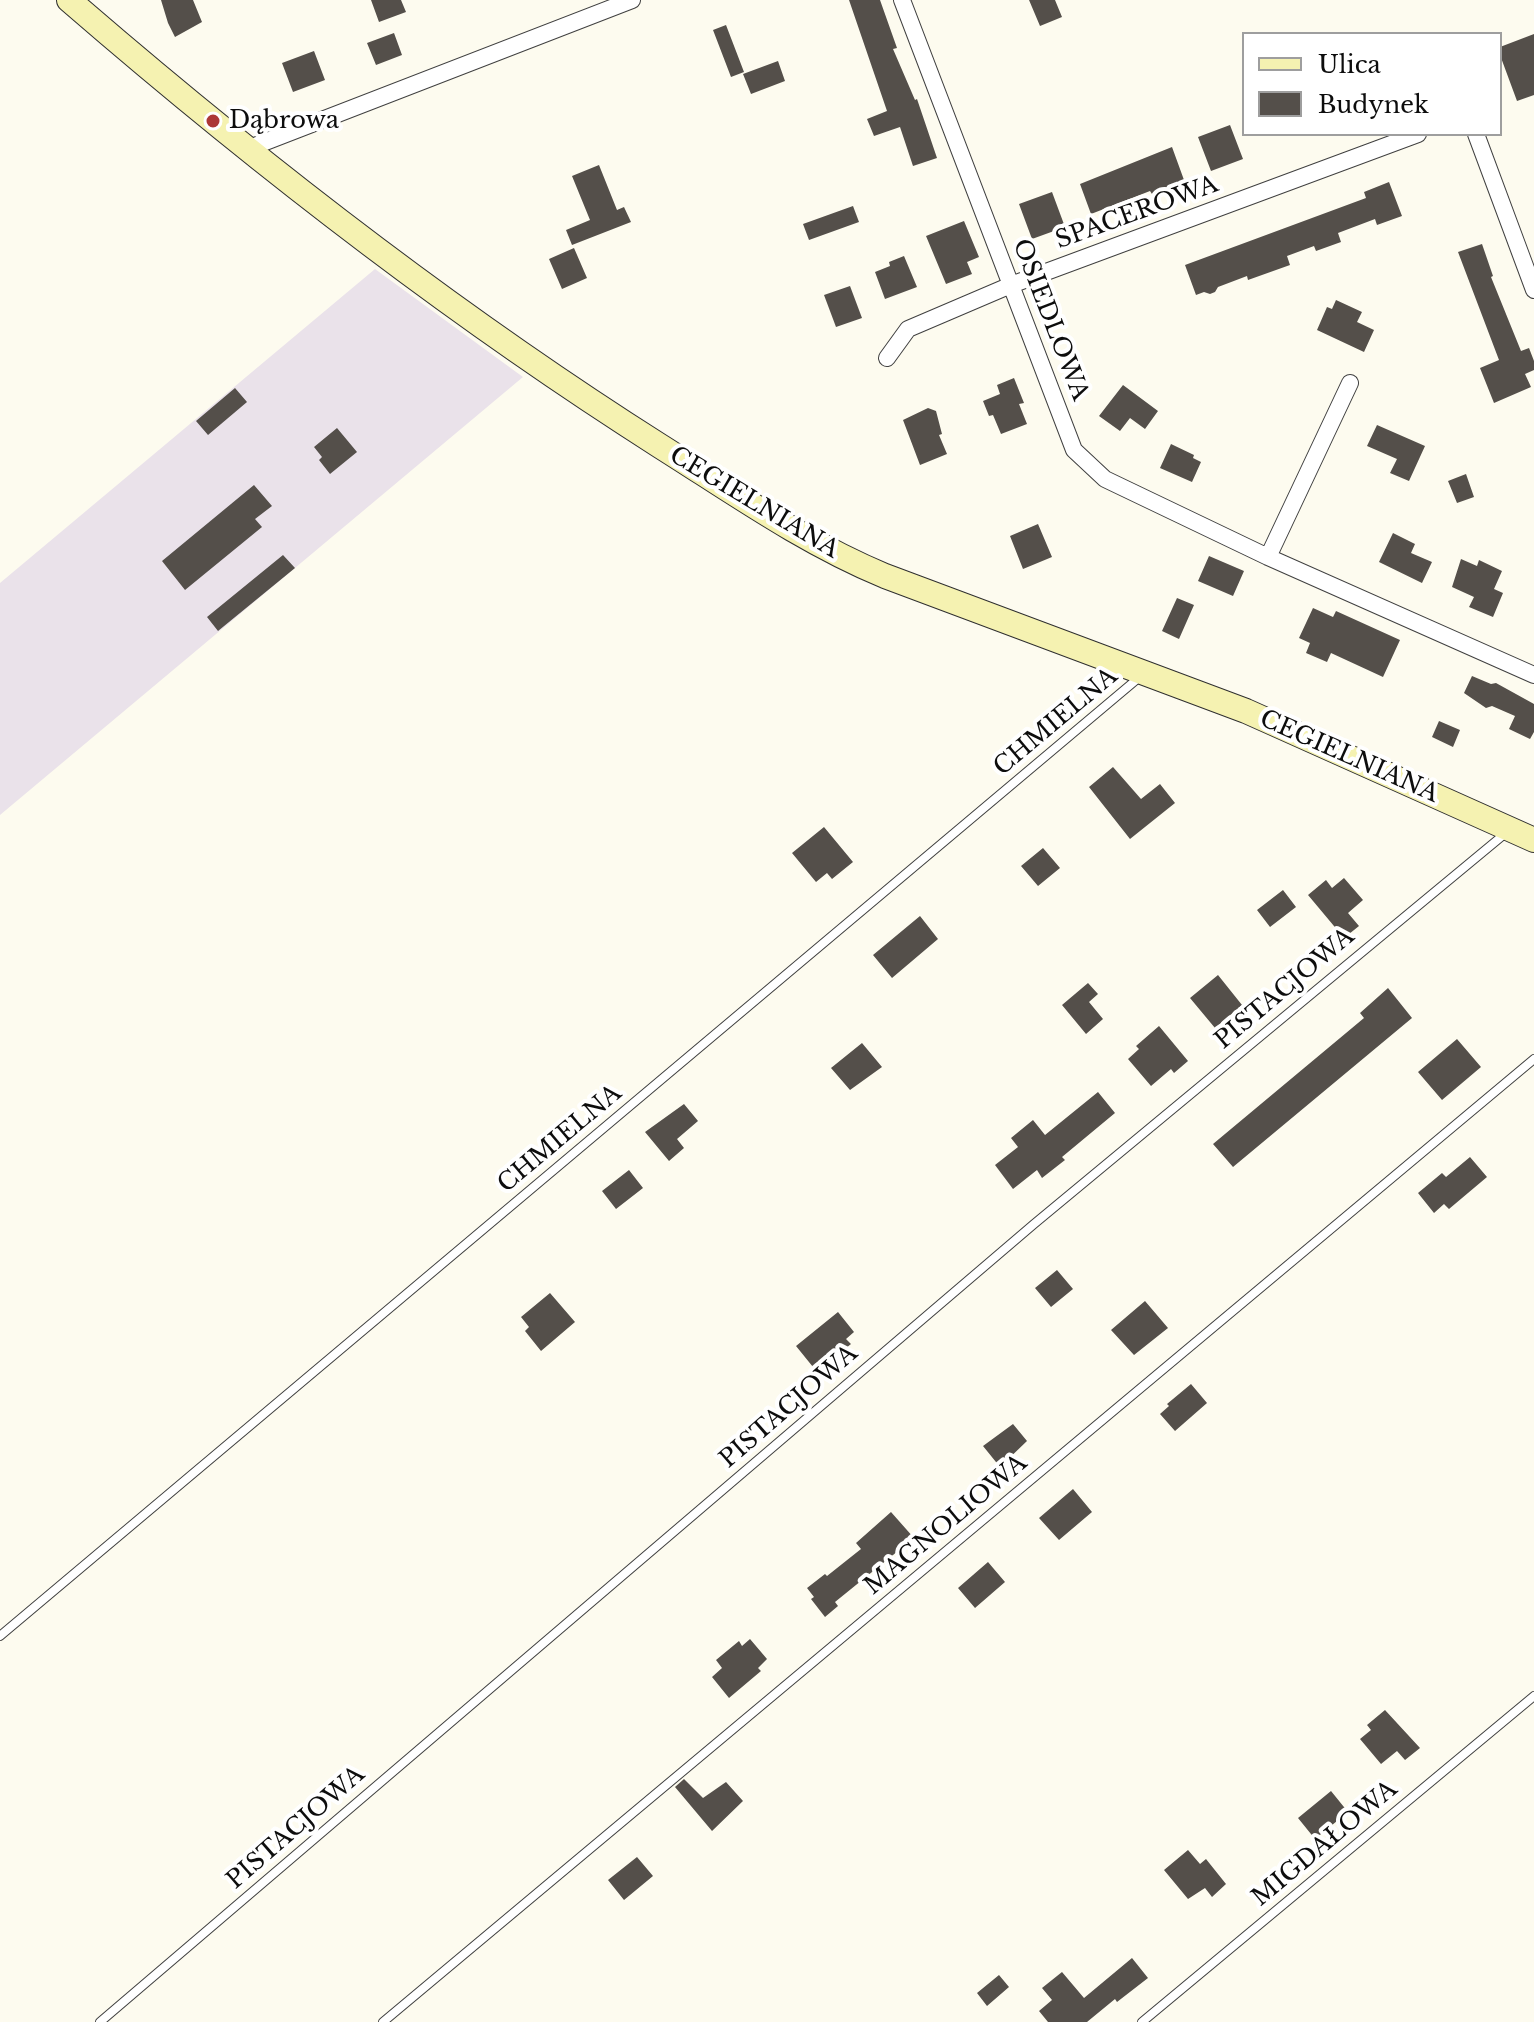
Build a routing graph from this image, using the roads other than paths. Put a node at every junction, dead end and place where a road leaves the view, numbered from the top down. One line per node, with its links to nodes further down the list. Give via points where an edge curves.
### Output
1 (69, 0): 6 (street, CEGIELNIANA)
2 (632, 0): 6 (street)
3 (902, 0): 7 (street, OSIEDLOWA)
4 (1413, 136): 7 (street, SPACEROWA)
5 (1477, 136): 8 (street)
6 (247, 149): 12 (street, CEGIELNIANA, via 526,358 798,533 885,576)
7 (1011, 285): 9 (street, SPACEROWA, via 908,329); 11 (street, OSIEDLOWA, via 1074,450 1105,479)
8 (1534, 290)
9 (887, 358)
10 (1350, 383): 11 (street)
11 (1268, 557): 13 (street, OSIEDLOWA)
12 (1146, 672): 14 (street, CEGIELNIANA); 17 (lane, CHMIELNA)
13 (1534, 675)
14 (1510, 829): 15 (street, CEGIELNIANA); 19 (lane, PISTACJOWA, via 1034,1224)
15 (1534, 840)
16 (1534, 1059): 20 (lane, MAGNOLIOWA)
17 (0, 1636)
18 (1534, 1696): 21 (lane, MIGDAŁOWA)
19 (100, 2022)
20 (383, 2022)
21 (1142, 2022)

